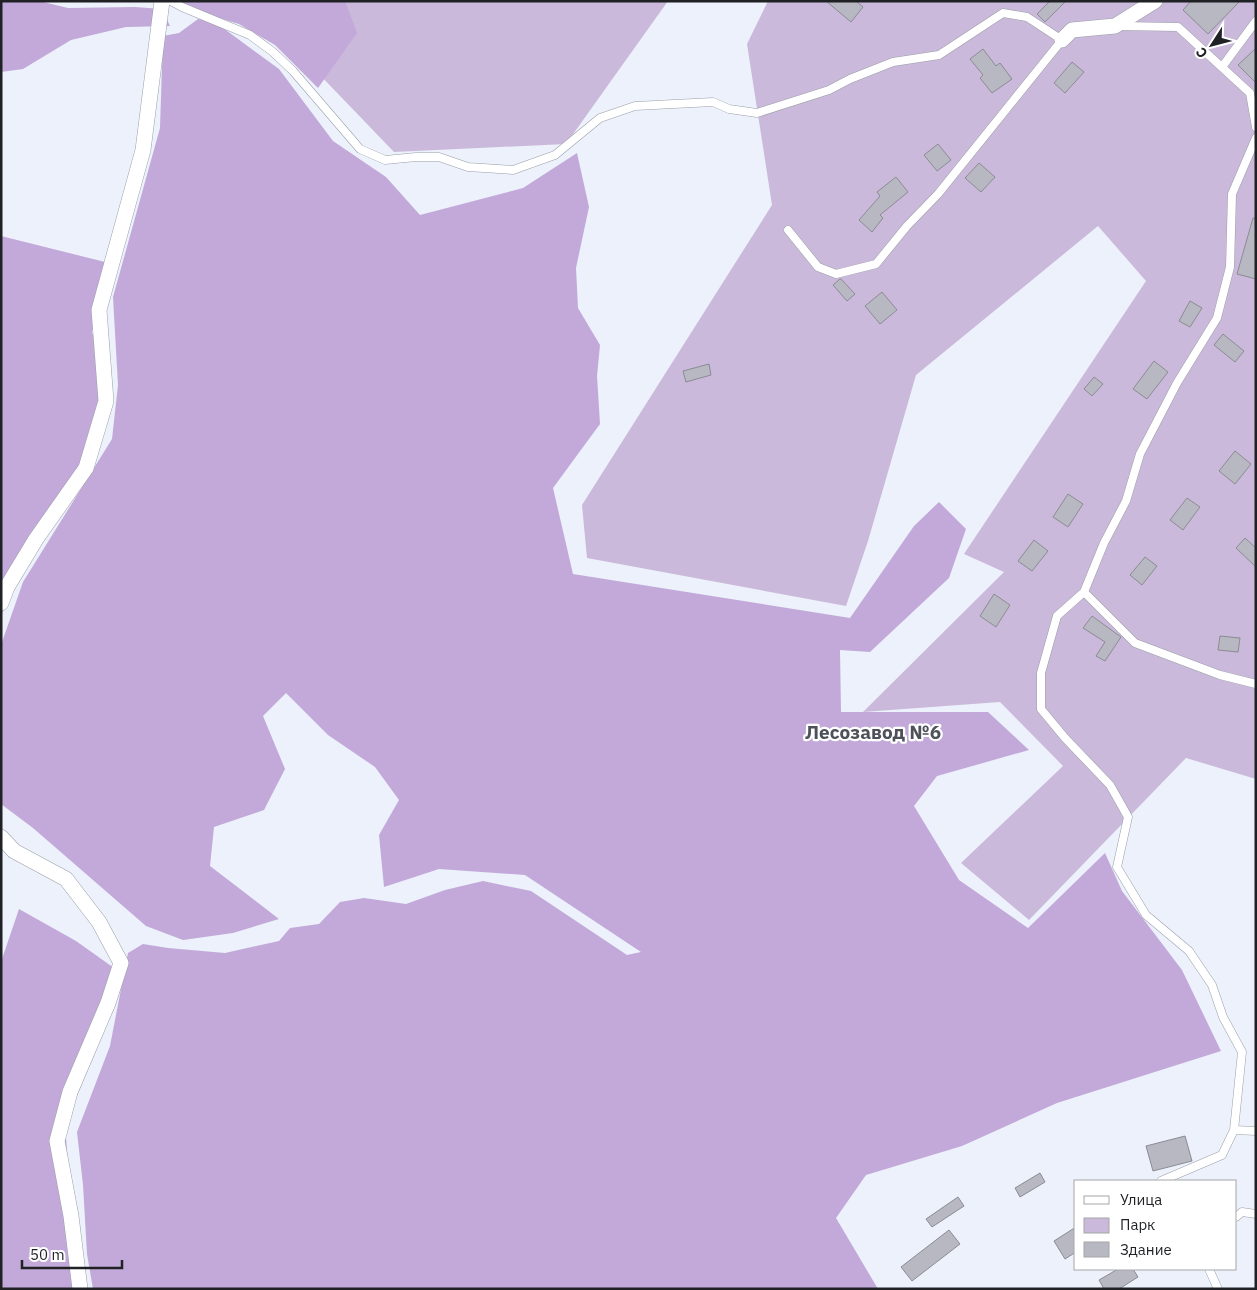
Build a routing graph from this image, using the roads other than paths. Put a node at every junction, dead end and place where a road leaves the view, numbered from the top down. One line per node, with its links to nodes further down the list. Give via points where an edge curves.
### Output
1 (162, 1): 12 (street, via 143,150 99,310 106,401 86,468 36,539)
2 (171, 1): 6 (lane, via 250,35 272,52 293,71 360,149 386,160 439,157 468,167 514,170 555,154 600,118 635,106 712,102 730,109 757,113 829,90 893,62 939,54 1003,13 1027,17)
3 (1154, 1): 5 (street)
4 (1256, 21): 7 (lane)
5 (1115, 26): 6 (street, via 1072,30); 7 (lane, via 1178,27)
6 (1062, 40): 10 (lane, via 938,194 876,264 836,274 818,267)
7 (1222, 67): 8 (lane, via 1250,93)
8 (1256, 127)
9 (1256, 138): 11 (lane, via 1232,194 1230,267 1217,318 1177,382 1140,454 1126,501)
10 (788, 230)
11 (1084, 592): 13 (lane, via 1135,644 1220,675); 15 (lane, via 1057,616 1041,673 1040,709 1110,785 1128,817 1117,867 1146,915 1190,951 1212,984 1223,1018 1242,1052)
12 (1, 604)
13 (1256, 684)
14 (1, 837): 21 (street, via 14,851 66,879 99,922 121,964 70,1092 58,1141)
15 (1234, 1130): 16 (lane); 17 (lane, via 1222,1155)
16 (1256, 1131)
17 (1163, 1180)
18 (1256, 1214): 19 (lane, via 1242,1212)
19 (1237, 1216)
20 (1209, 1270): 22 (lane)
21 (80, 1289)
22 (1218, 1289)

